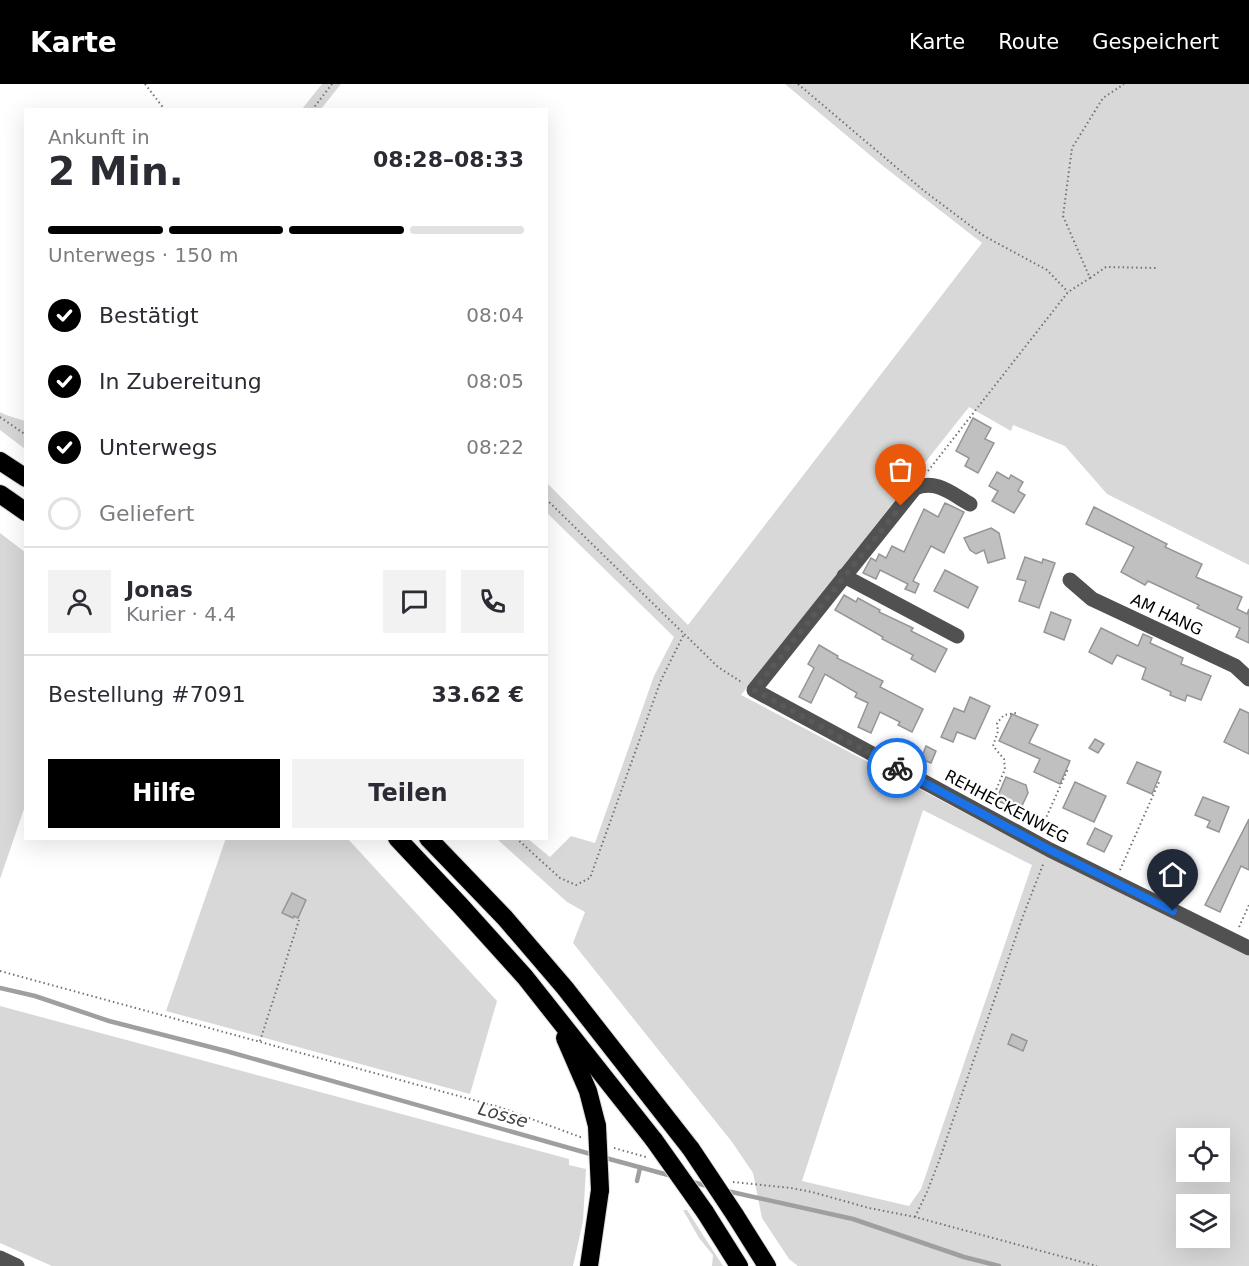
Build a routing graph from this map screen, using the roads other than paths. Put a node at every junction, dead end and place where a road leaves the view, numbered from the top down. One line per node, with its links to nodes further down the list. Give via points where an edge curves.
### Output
1 (0, 461): 2 (highway)
2 (24, 477)
3 (0, 494): 5 (highway)
4 (970, 504): 6 (street, via 934,485 925,483 915,488)
5 (24, 511)
6 (844, 576): 8 (street); 12 (street, REHHECKENWEG, via 754,690 1050,850)
7 (1070, 580): 9 (street, AM HANG, via 1092,599 1235,666)
8 (957, 636)
9 (1249, 679)
10 (399, 840): 13 (highway)
11 (430, 840): 14 (highway, bridge, via 565,988 691,1149)
12 (1249, 948)
13 (548, 1004): 17 (highway, bridge, via 581,1072 597,1126 600,1190); 18 (highway, bridge, via 654,1140)
14 (746, 1233): 19 (highway); 20 (highway)
15 (0, 1258): 16 (street)
16 (17, 1266)
17 (589, 1266)
18 (739, 1266)
19 (767, 1266)
20 (776, 1266)

